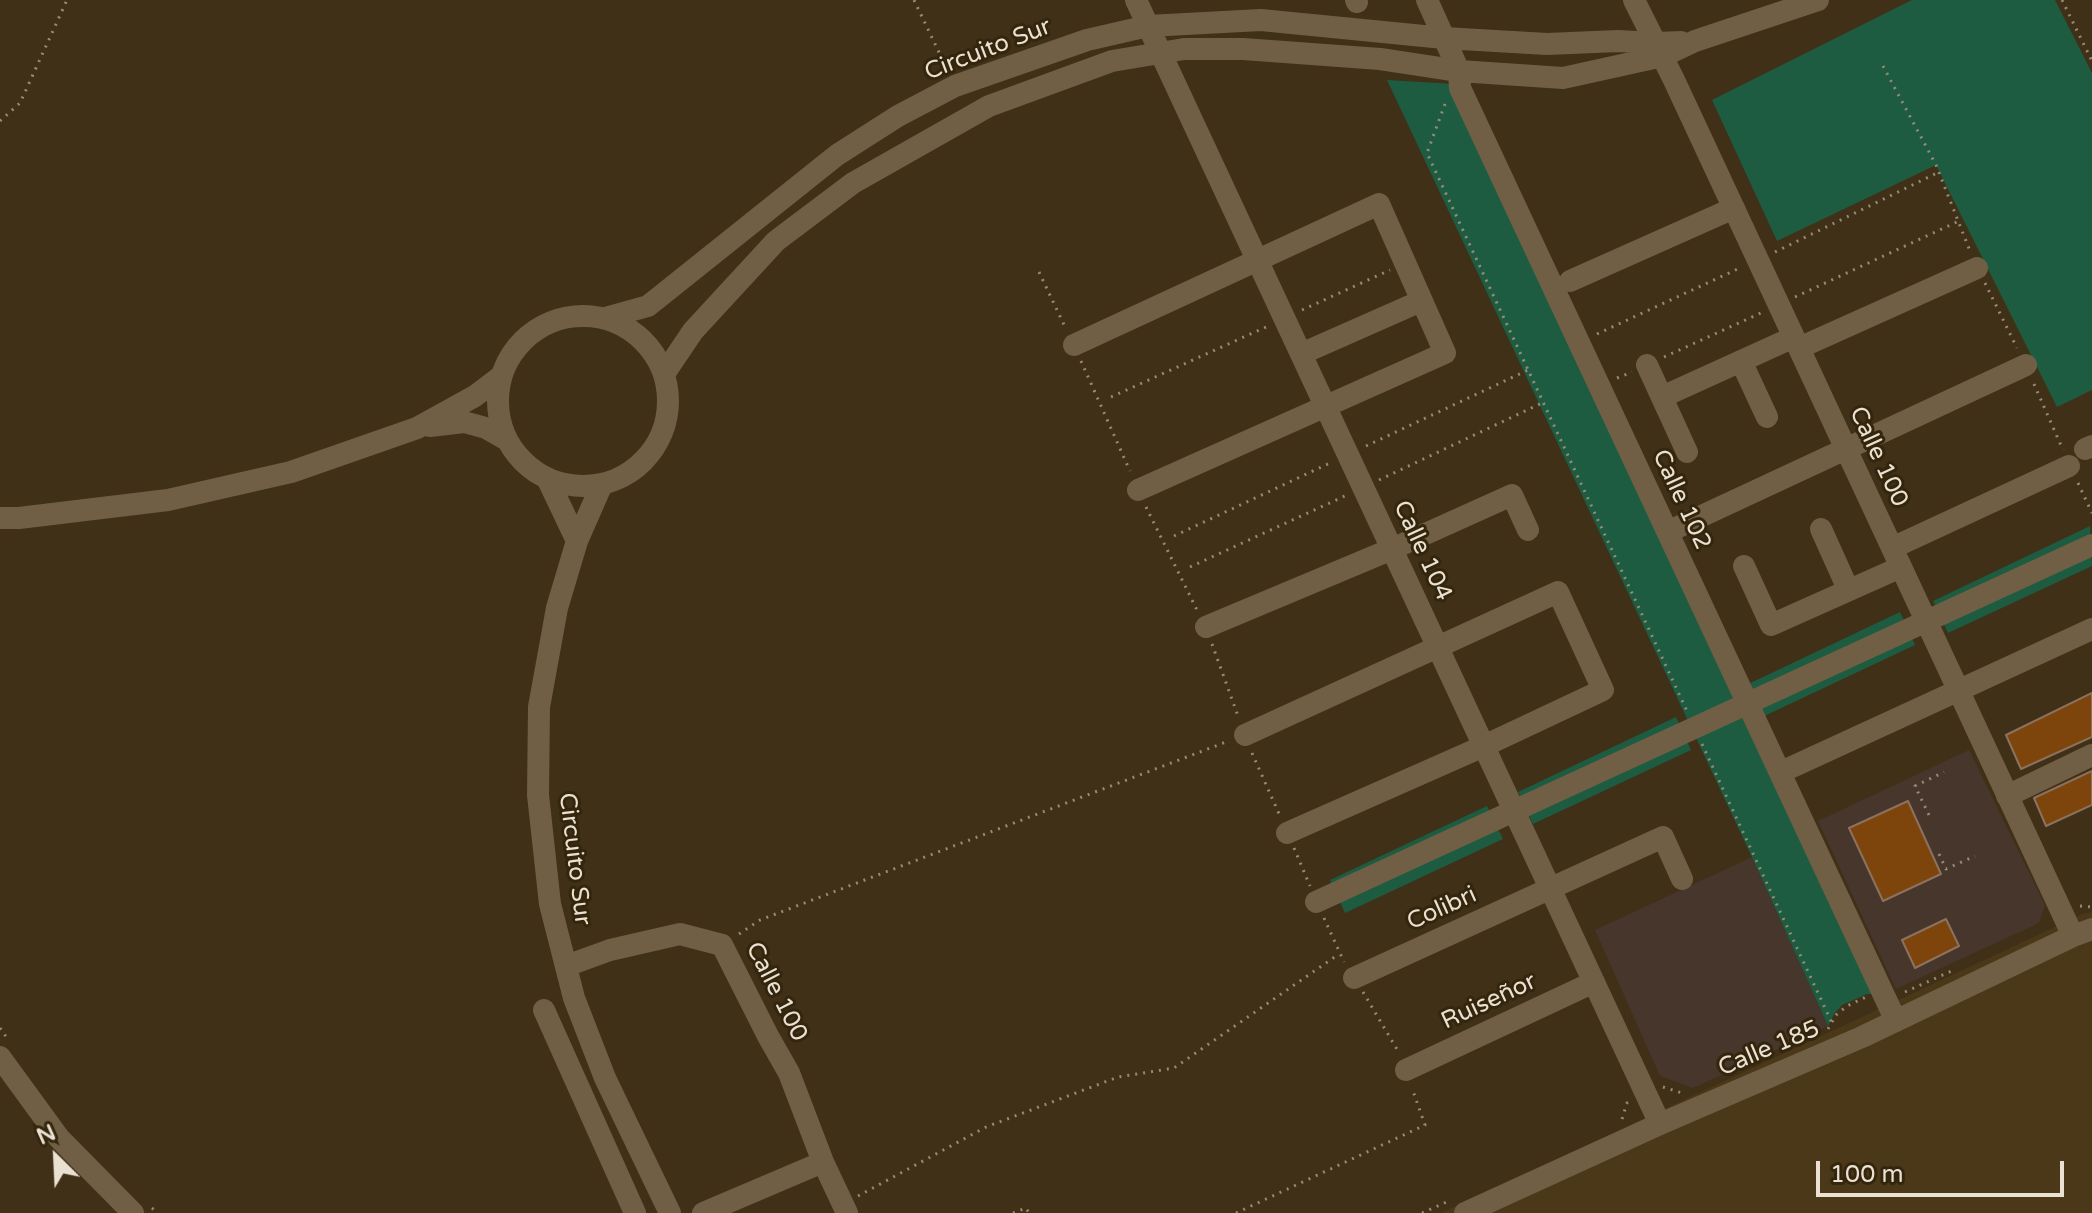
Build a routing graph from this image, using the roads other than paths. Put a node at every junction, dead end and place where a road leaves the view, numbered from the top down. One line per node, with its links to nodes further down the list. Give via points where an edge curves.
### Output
1 (1136, 0): 5 (street, Calle 104)
2 (1427, 0): 6 (street, Calle 102)
3 (1634, 0): 7 (street, Calle 100)
4 (1818, 0): 7 (street, Circuito Sur)
5 (1148, 26): 6 (street, Circuito Sur, via 1261,20); 8 (street, Calle 104); 15 (street, Circuito Sur, via 1087,40 955,86 898,116 837,155 648,306)
6 (1444, 38): 7 (street, Circuito Sur, via 1547,44 1618,41); 9 (street, Calle 102)
7 (1659, 50): 9 (street, Circuito Sur, via 1563,78); 10 (street, Calle 100)
8 (1161, 52): 9 (street, Circuito Sur, via 1243,49); 11 (street, Calle 104); 22 (street, Circuito Sur, via 1112,61 989,106 853,183 776,241 693,331)
9 (1459, 71): 50 (street, Calle 102, via 1460,88)
10 (1734, 208): 13 (street); 16 (street, Calle 100)
11 (1258, 260): 14 (street, via 1379,204); 17 (street); 18 (street, Calle 104)
12 (1977, 268): 16 (street)
13 (1570, 281)
14 (1421, 301): 18 (street); 25 (street, via 1445,353)
15 (605, 318): 22 (street, via 631,330 651,349); 23 (street, via 579,316 541,327 512,353)
16 (1797, 342): 19 (street); 29 (street, Calle 100)
17 (1074, 345)
18 (1301, 354): 25 (street, Calle 104)
19 (1741, 361): 24 (street); 26 (street)
20 (1647, 365): 24 (street)
21 (2026, 365): 29 (street)
22 (664, 374): 33 (street, via 668,402 663,430 649,454 628,473)
23 (500, 377): 27 (street); 28 (street, via 499,420)
24 (1662, 397): 30 (street)
25 (1326, 406): 34 (street); 41 (street, Calle 104)
26 (1767, 417)
27 (417, 428): 28 (street, via 464,422); 35 (street, via 291,472 168,500)
28 (507, 440): 32 (street, via 524,462)
29 (1846, 450): 36 (street); 42 (street, Calle 100)
30 (1687, 452)
31 (2082, 454): 42 (street)
32 (547, 478): 33 (street, via 574,485); 39 (street)
33 (602, 484): 39 (street, Circuito Sur)
34 (1138, 490)
35 (0, 518)
36 (1676, 528)
37 (1821, 529): 44 (street)
38 (1528, 530): 41 (street, via 1512,495)
39 (577, 541): 62 (street, Circuito Sur, via 557,608 539,707 538,795 550,904)
40 (2092, 545): 45 (street)
41 (1392, 549): 46 (street); 48 (street, Calle 104)
42 (1897, 558): 44 (street); 45 (street, Calle 100)
43 (1744, 566): 44 (street, via 1771,625)
44 (1848, 589)
45 (1926, 621): 49 (street, Calle 100); 50 (street)
46 (1206, 627)
47 (2092, 629): 49 (street)
48 (1439, 648): 51 (street); 52 (street, Calle 104); 52 (street, via 1558,592 1603,690)
49 (1959, 691): 54 (street); 55 (street, Calle 100)
50 (1748, 704): 56 (street); 66 (street, Calle 102)
51 (1245, 735)
52 (1484, 746): 56 (street, Calle 104); 57 (street)
53 (2092, 755): 55 (street)
54 (1792, 767)
55 (2007, 796): 61 (street, Calle 100)
56 (1515, 811): 59 (street, Calle 104); 60 (street)
57 (1287, 833)
58 (1682, 879): 59 (street, Colibri, via 1663,837)
59 (1551, 889): 63 (street, Colibri); 64 (street, Calle 104)
60 (1316, 902)
61 (2082, 933): 66 (street, Calle 185)
62 (566, 966): 69 (street, Circuito Sur, via 574,998); 72 (street, Calle 100, via 680,934 722,945 789,1073)
63 (1354, 978)
64 (1594, 982): 68 (street, Ruiseñor); 70 (street, Calle 104)
65 (544, 1010): 71 (street)
66 (1896, 1021): 70 (street, Calle 185)
67 (0, 1057): 74 (street, via 59,1138)
68 (1406, 1070)
69 (627, 1124): 71 (street); 76 (street, Circuito Sur)
70 (1660, 1124): 78 (street, Calle 185)
71 (602, 1135): 75 (street)
72 (823, 1162): 73 (street, Calle 100); 77 (street)
73 (845, 1208)
74 (133, 1213)
75 (635, 1213)
76 (670, 1213)
77 (703, 1213)
78 (1465, 1213)

